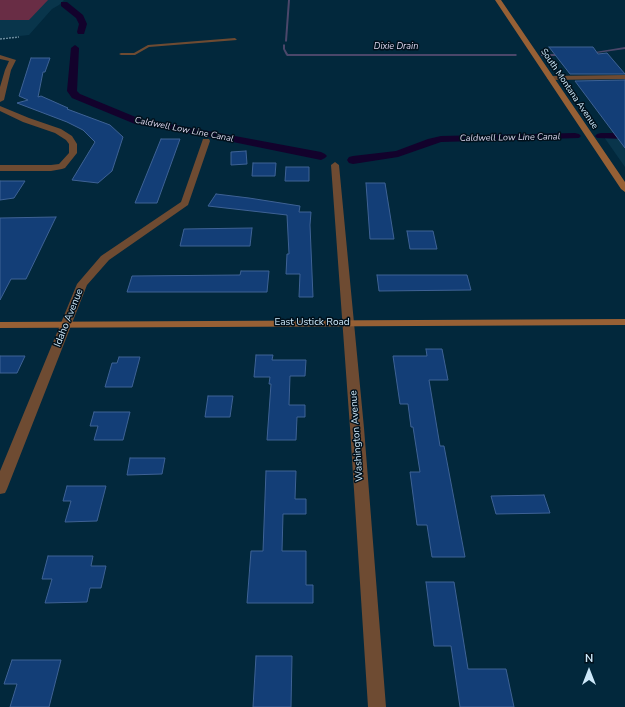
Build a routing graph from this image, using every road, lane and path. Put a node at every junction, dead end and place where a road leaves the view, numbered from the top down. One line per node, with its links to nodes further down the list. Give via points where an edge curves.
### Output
1 (498, 0): 8 (street, South Montana Avenue)
2 (19, 37): 3 (path)
3 (0, 39)
4 (235, 39): 5 (lane, via 148,46 135,54)
5 (121, 54)
6 (0, 57): 9 (street, via 13,60)
7 (625, 77): 8 (street)
8 (550, 78): 14 (street, South Montana Avenue)
9 (0, 100)
10 (0, 108): 13 (street, via 58,131 73,144 73,153 62,166)
11 (206, 141): 17 (street, Idaho Avenue, via 185,203 106,258 82,284)
12 (335, 166): 15 (street, Washington Avenue)
13 (0, 168)
14 (625, 189)
15 (348, 322): 16 (street, East Ustick Road); 17 (street, East Ustick Road); 20 (street, Washington Avenue)
16 (625, 322)
17 (65, 324): 18 (street, East Ustick Road); 19 (street, Idaho Avenue)
18 (0, 325)
19 (0, 489)
20 (377, 707)

